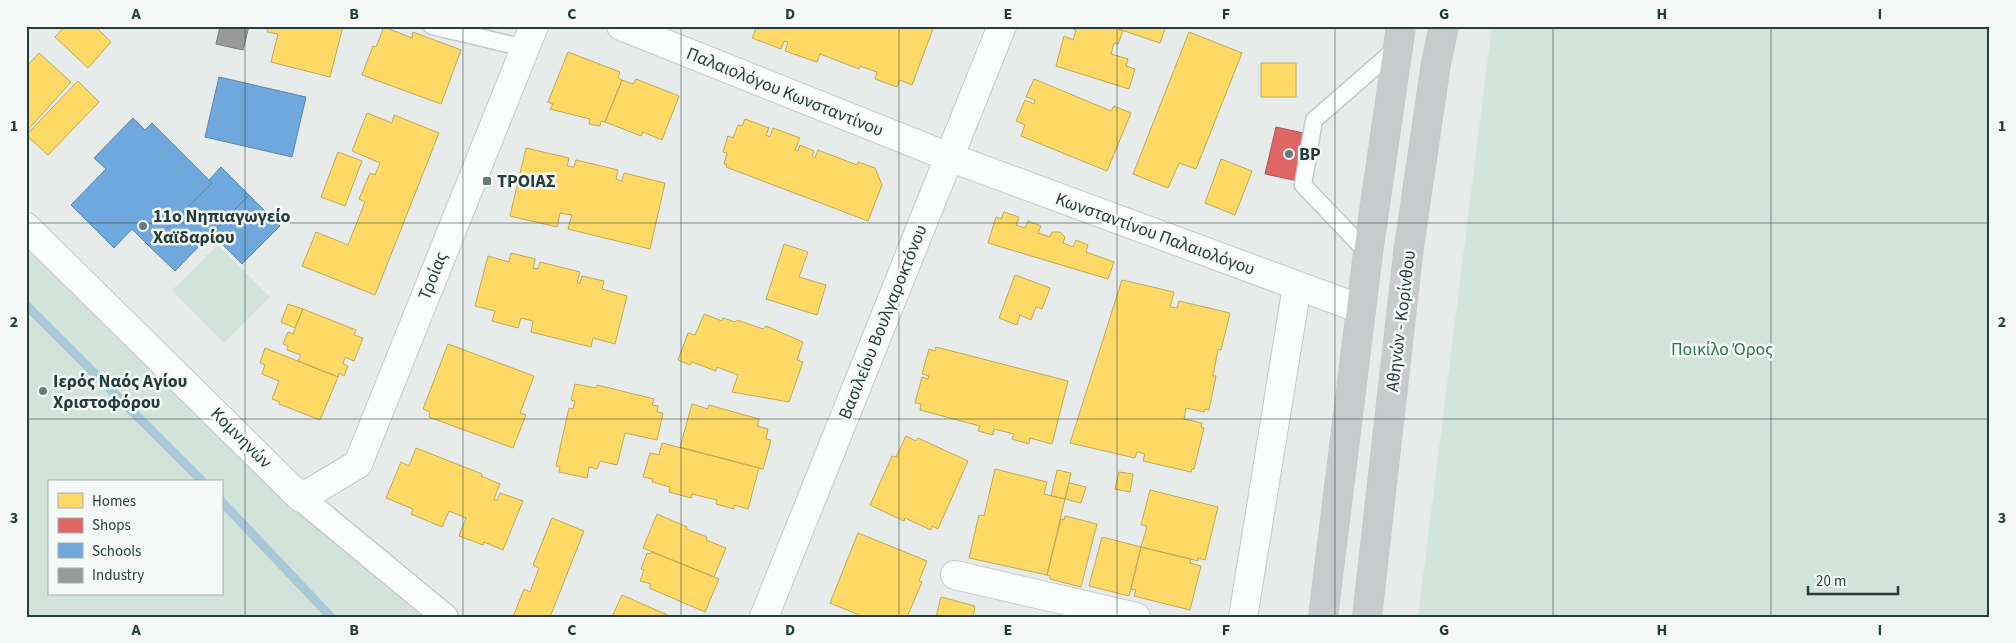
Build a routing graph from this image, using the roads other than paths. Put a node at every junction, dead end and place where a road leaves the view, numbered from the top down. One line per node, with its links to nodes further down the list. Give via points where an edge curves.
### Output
1 (432, 26): 5 (lane)
2 (621, 26): 7 (street, Παλαιολόγου Κωνσταντίνου)
3 (1002, 26): 7 (street, Βασιλείου Βουλγαροκτόνου)
4 (1444, 26): 19 (highway, Αθηνών - Κορίνθου, via 1408,254)
5 (529, 37): 12 (street, Τροίας, via 358,464)
6 (1400, 37): 9 (highway); 9 (lane, via 1314,120 1303,185)
7 (949, 158): 10 (street, Κωνσταντίνου Παλαιολόγου); 15 (street, Βασιλείου Βουλγαροκτόνου)
8 (26, 227): 12 (street, Κομνηνών)
9 (1368, 253): 11 (highway)
10 (1297, 286): 11 (street, Κωνσταντίνου Παλαιολόγου); 17 (street)
11 (1361, 309): 18 (highway)
12 (301, 498): 14 (street, Κομνηνών)
13 (955, 575): 16 (street)
14 (445, 617)
15 (764, 617)
16 (1136, 617)
17 (1243, 617)
18 (1323, 617)
19 (1367, 617)

